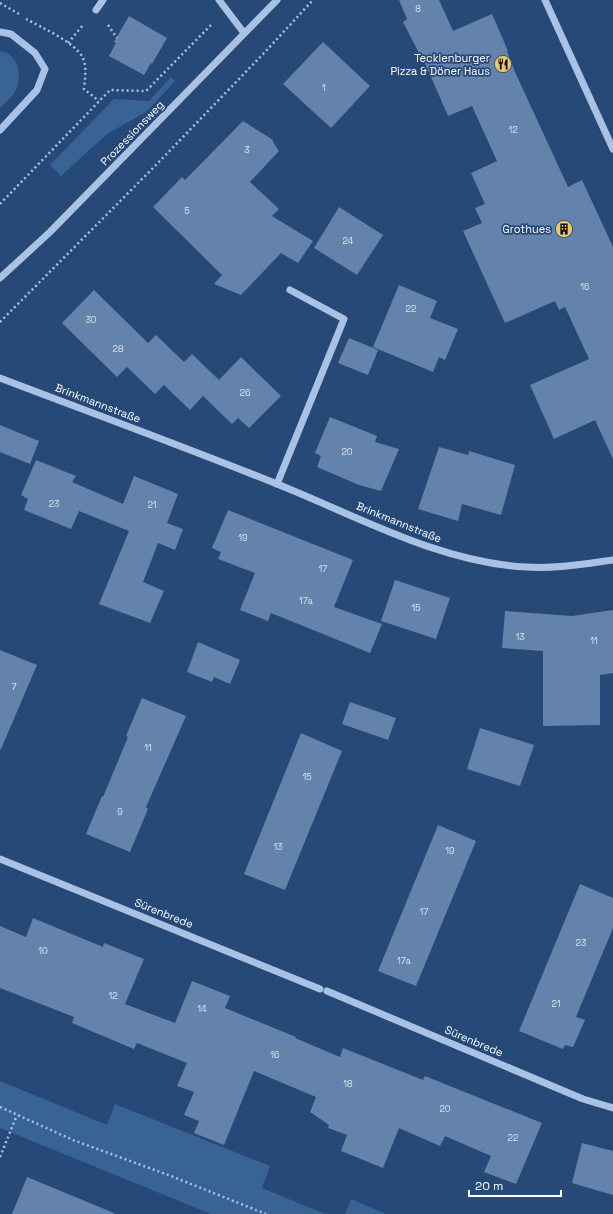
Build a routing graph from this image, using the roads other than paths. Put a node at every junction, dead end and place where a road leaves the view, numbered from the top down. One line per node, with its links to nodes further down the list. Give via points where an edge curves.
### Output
1 (103, 0): 5 (street)
2 (219, 0): 7 (street)
3 (277, 0): 7 (street, Prozessionsweg)
4 (545, 0): 9 (street)
5 (96, 10)
6 (0, 32): 8 (street, via 11,34 35,53 45,69 37,90)
7 (244, 33): 10 (street, Prozessionsweg, via 50,232)
8 (0, 130)
9 (613, 149)
10 (0, 278)
11 (290, 290): 13 (street, via 344,319)
12 (0, 378): 13 (street, Brinkmannstraße)
13 (277, 484): 14 (street, Brinkmannstraße, via 426,547 477,560 525,567 566,567)
14 (613, 560)
15 (0, 859): 16 (street, Sürenbrede)
16 (320, 989)
17 (328, 991): 18 (street, Sürenbrede, via 583,1098)
18 (613, 1108)

